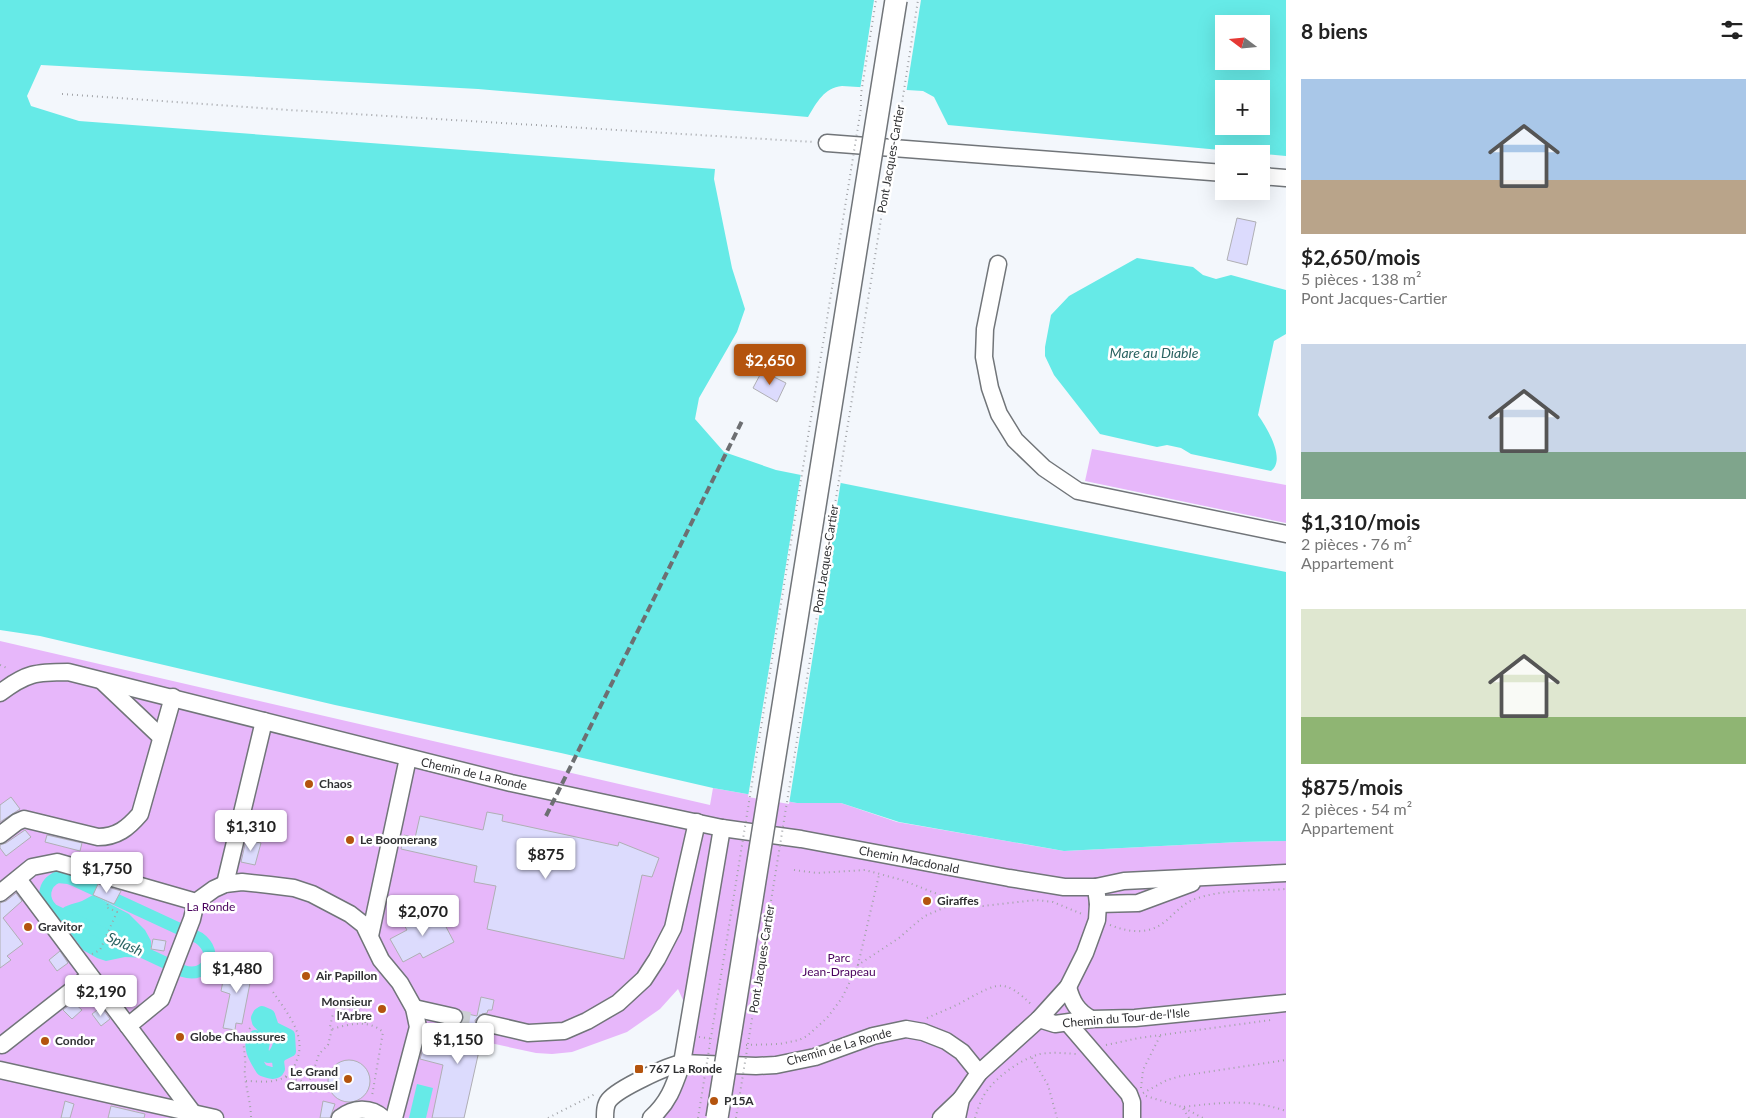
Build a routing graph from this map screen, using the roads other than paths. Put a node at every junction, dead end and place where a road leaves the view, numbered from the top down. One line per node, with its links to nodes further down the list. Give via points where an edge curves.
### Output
1 (896, 0): 50 (main road, Pont Jacques-Cartier, bridge)
2 (827, 143): 3 (street)
3 (1215, 172)
4 (1270, 177): 5 (street)
5 (1286, 178)
6 (998, 264): 7 (street, via 985,328 984,357 990,388 999,414 1015,440 1044,468 1078,491)
7 (1286, 534)
8 (100, 680): 9 (street, Chemin de La Ronde, via 68,672 34,673); 10 (street, Chemin de La Ronde); 12 (street)
9 (0, 693)
10 (173, 697): 11 (street, Chemin de La Ronde); 12 (street)
11 (264, 721): 13 (street, Chemin de La Ronde); 21 (street)
12 (162, 737): 16 (street, via 140,814 122,831 110,837 98,837 24,819)
13 (408, 758): 14 (street, Chemin de La Ronde); 27 (street)
14 (697, 822): 15 (street, Chemin de La Ronde); 36 (street, via 672,928 658,959 644,979 618,1003 564,1031 528,1033)
15 (722, 828): 22 (street, Chemin Macdonald, via 801,839 1064,887); 39 (street)
16 (0, 835)
17 (1286, 873): 18 (street, Chemin Macdonald)
18 (1206, 878): 20 (street, Chemin Macdonald); 24 (street, Chemin Macdonald)
19 (18, 879): 23 (street); 25 (street, via 32,867 57,862); 28 (street)
20 (1144, 880): 22 (street, Chemin Macdonald); 24 (street)
21 (225, 884): 25 (street); 27 (street, via 270,885 312,894 350,914 364,925)
22 (1096, 887): 26 (street)
23 (0, 893)
24 (1148, 900): 26 (street, Chemin Macdonald)
25 (196, 902): 37 (street, via 161,999)
26 (1098, 912): 29 (street, via 1086,953)
27 (370, 936): 31 (street, via 381,960 400,983)
28 (90, 976): 37 (street); 38 (street)
29 (1068, 986): 33 (street); 34 (street, via 1076,1008)
30 (1286, 1003): 34 (street, Chemin du Tour-de-l'Isle, via 1135,1018)
31 (414, 1008): 32 (street); 47 (street, via 418,1027)
32 (454, 1017)
33 (1039, 1019): 35 (street, Chemin du Tour-de-l'Isle, via 1055,1024); 41 (street)
34 (1091, 1019): 35 (street, Chemin du Tour-de-l'Isle)
35 (1068, 1023): 53 (street, via 1129,1094)
36 (485, 1024)
37 (128, 1026): 43 (street)
38 (1, 1048)
39 (682, 1063): 41 (street, Chemin de La Ronde, via 776,1065 815,1057 873,1036 906,1029 946,1041 962,1052); 48 (street, Chemin de La Ronde, via 615,1094 606,1106); 49 (street, via 664,1105)
40 (0, 1070): 43 (street)
41 (979, 1073): 42 (street)
42 (961, 1099): 51 (street); 52 (street)
43 (193, 1113): 45 (street)
44 (376, 1114): 46 (street, via 359,1109)
45 (215, 1118)
46 (340, 1118)
47 (394, 1118)
48 (605, 1118)
49 (651, 1118)
50 (717, 1118)
51 (940, 1118)
52 (957, 1118)
53 (1132, 1118)

